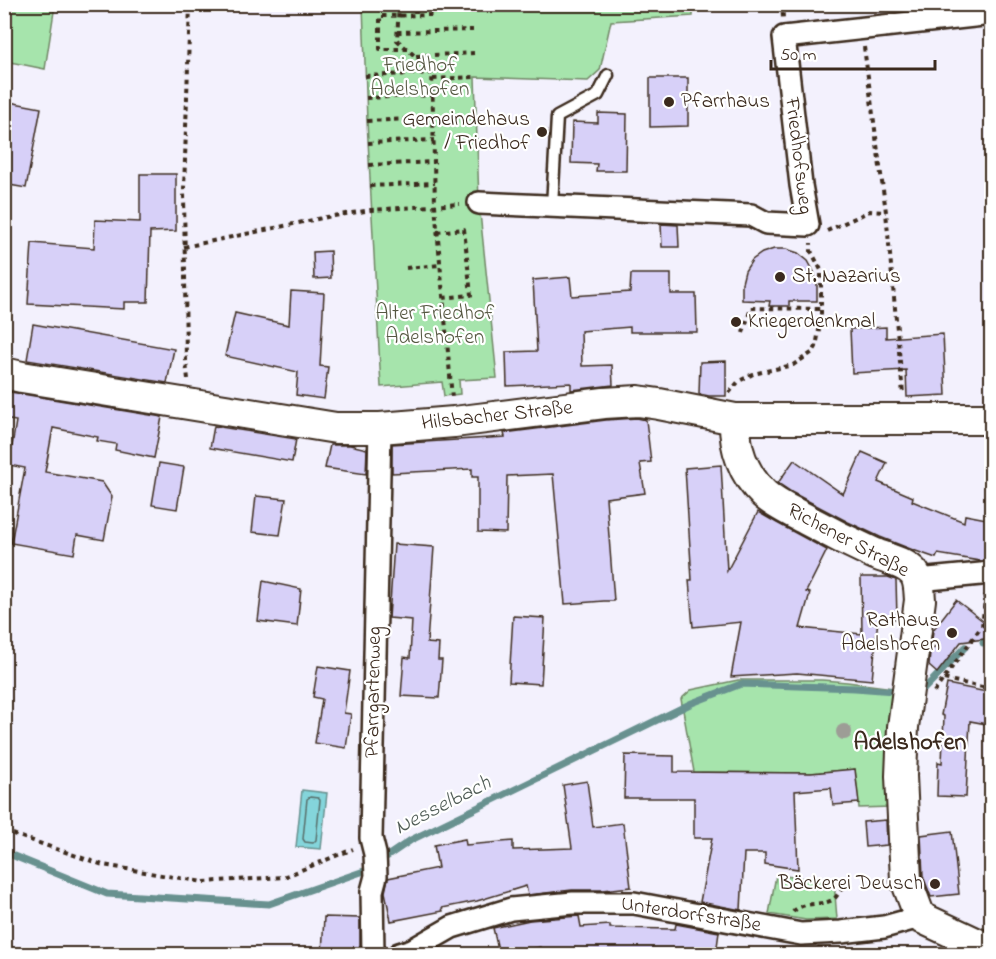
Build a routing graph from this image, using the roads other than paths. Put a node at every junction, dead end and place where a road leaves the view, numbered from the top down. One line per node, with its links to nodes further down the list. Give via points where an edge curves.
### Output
1 (992, 14): 4 (street, Friedhofsweg, via 784,37 809,232 766,224 751,215)
2 (608, 75): 4 (lane, via 598,95 557,117)
3 (479, 203): 4 (street, Friedhofsweg)
4 (552, 206)
5 (4, 373): 8 (main road, Hilsbacher Straße, via 336,428)
6 (735, 419): 7 (main road, Hilsbacher Straße); 8 (main road, Hilsbacher Straße, via 638,401); 10 (main road, Richener Straße, via 738,453 747,473 764,494 841,538 903,565)
7 (992, 419)
8 (380, 428): 13 (street, Pfarrgartenweg)
9 (986, 573): 10 (street)
10 (918, 580): 11 (main road, Richener Straße, via 920,600 903,727 901,776 906,880)
11 (920, 917): 12 (main road); 14 (street, Unterdorfstraße, via 884,927 801,934 634,903 573,903 511,909 452,927)
12 (990, 953)
13 (373, 954)
14 (399, 954)

